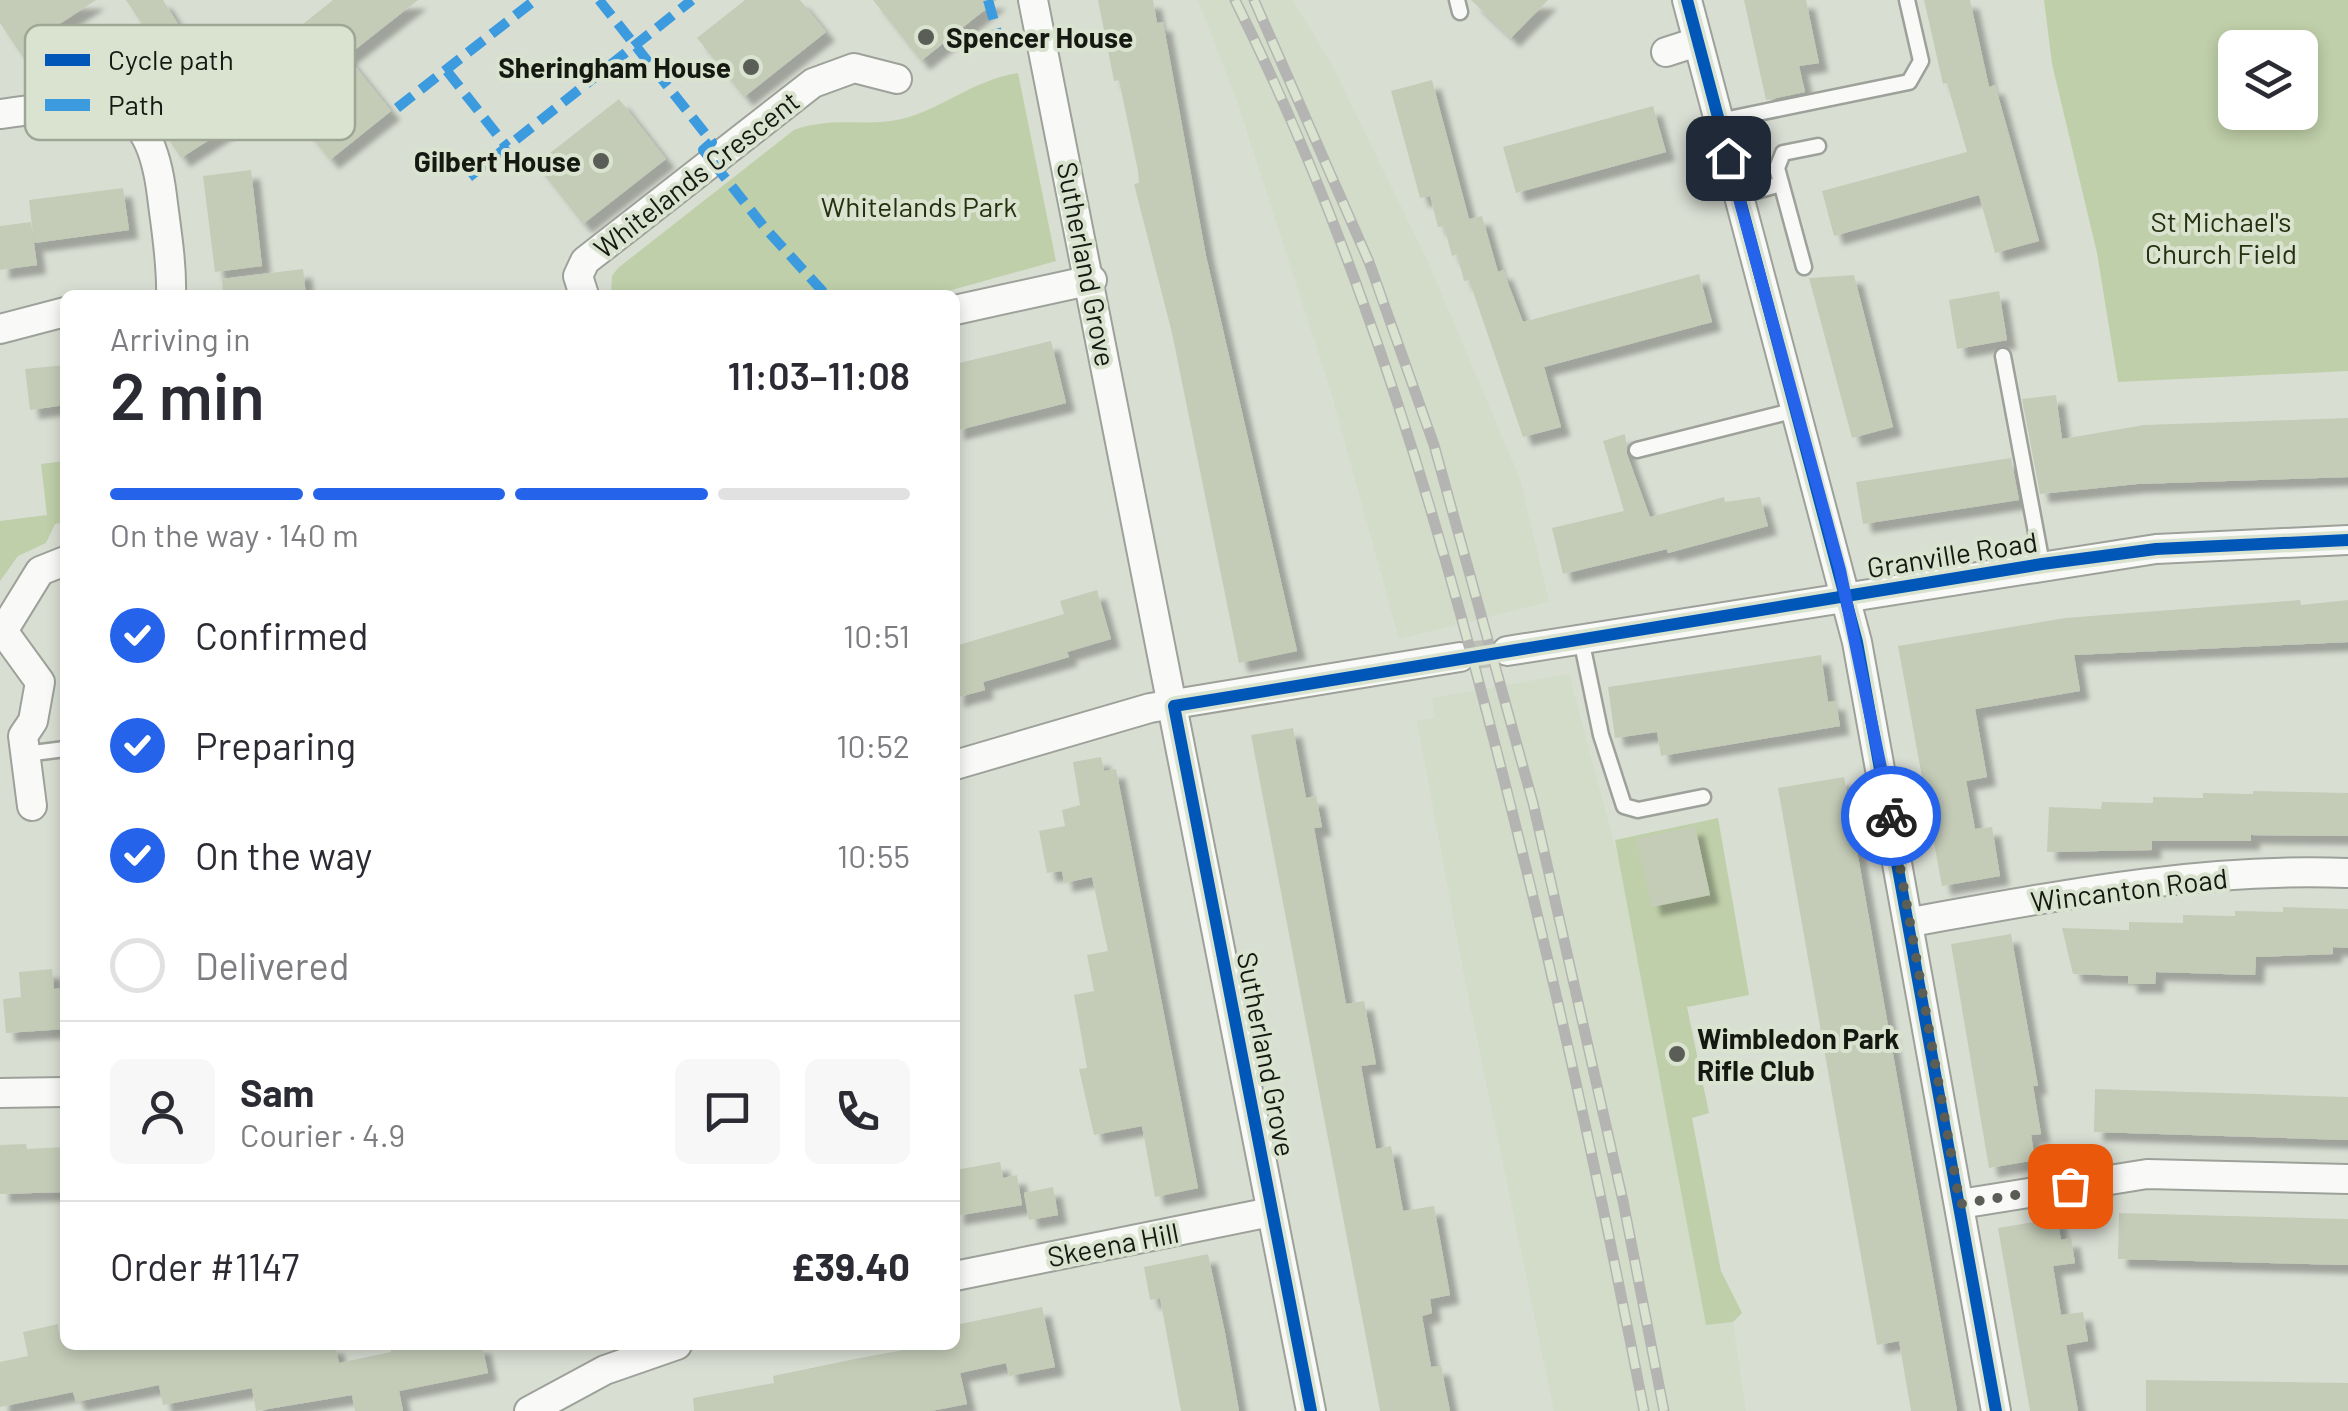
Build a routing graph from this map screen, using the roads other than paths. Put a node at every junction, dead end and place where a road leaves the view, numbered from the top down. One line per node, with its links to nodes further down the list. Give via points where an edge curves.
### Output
1 (1033, 0): 15 (street, Sutherland Grove)
2 (1687, 0): 4 (street)
3 (1907, 0): 9 (lane, via 1921,61 1909,82)
4 (1697, 42): 5 (street); 9 (street)
5 (1666, 52)
6 (897, 80): 17 (street, Whitelands Crescent, via 854,68 813,82 585,261 578,276)
7 (25, 111): 8 (street)
8 (0, 114)
9 (1718, 121): 13 (street)
10 (149, 140): 16 (street, via 157,157)
11 (1818, 146): 12 (lane, via 1783,153 1777,168)
12 (1781, 184): 13 (lane); 14 (lane)
13 (1738, 196): 22 (street)
14 (1804, 267)
15 (1092, 280): 18 (street); 32 (street, Sutherland Grove)
16 (170, 290)
17 (582, 290)
18 (960, 309)
19 (60, 313): 20 (street)
20 (0, 329)
21 (2003, 356): 26 (lane)
22 (1796, 410): 23 (lane); 27 (street)
23 (1637, 450)
24 (2348, 540): 26 (street, Granville Road, via 2156,549)
25 (60, 562): 28 (street, via 40,572)
26 (2042, 564): 27 (street, Granville Road)
27 (1846, 596): 29 (street, Granville Road); 39 (street)
28 (2, 632): 34 (street, via 40,682 33,722 23,736)
29 (1580, 639): 30 (street, Granville Road); 36 (lane, via 1624,806 1638,810)
30 (1507, 650)
31 (1460, 657): 32 (street)
32 (1174, 706): 35 (street); 44 (street, Sutherland Grove)
33 (60, 750): 34 (lane)
34 (26, 754): 37 (street)
35 (960, 764)
36 (1703, 798)
37 (32, 806)
38 (2348, 872): 39 (street, Wincanton Road, via 2117,885)
39 (1912, 922): 43 (street)
40 (60, 1092): 41 (street)
41 (0, 1094)
42 (2348, 1180): 43 (street, via 2147,1174)
43 (1960, 1204): 49 (street)
44 (1271, 1212): 45 (street, Skeena Hill); 48 (street, Sutherland Grove)
45 (960, 1275)
46 (663, 1350): 47 (street, via 606,1370)
47 (529, 1411)
48 (1311, 1411)
49 (1996, 1411)

